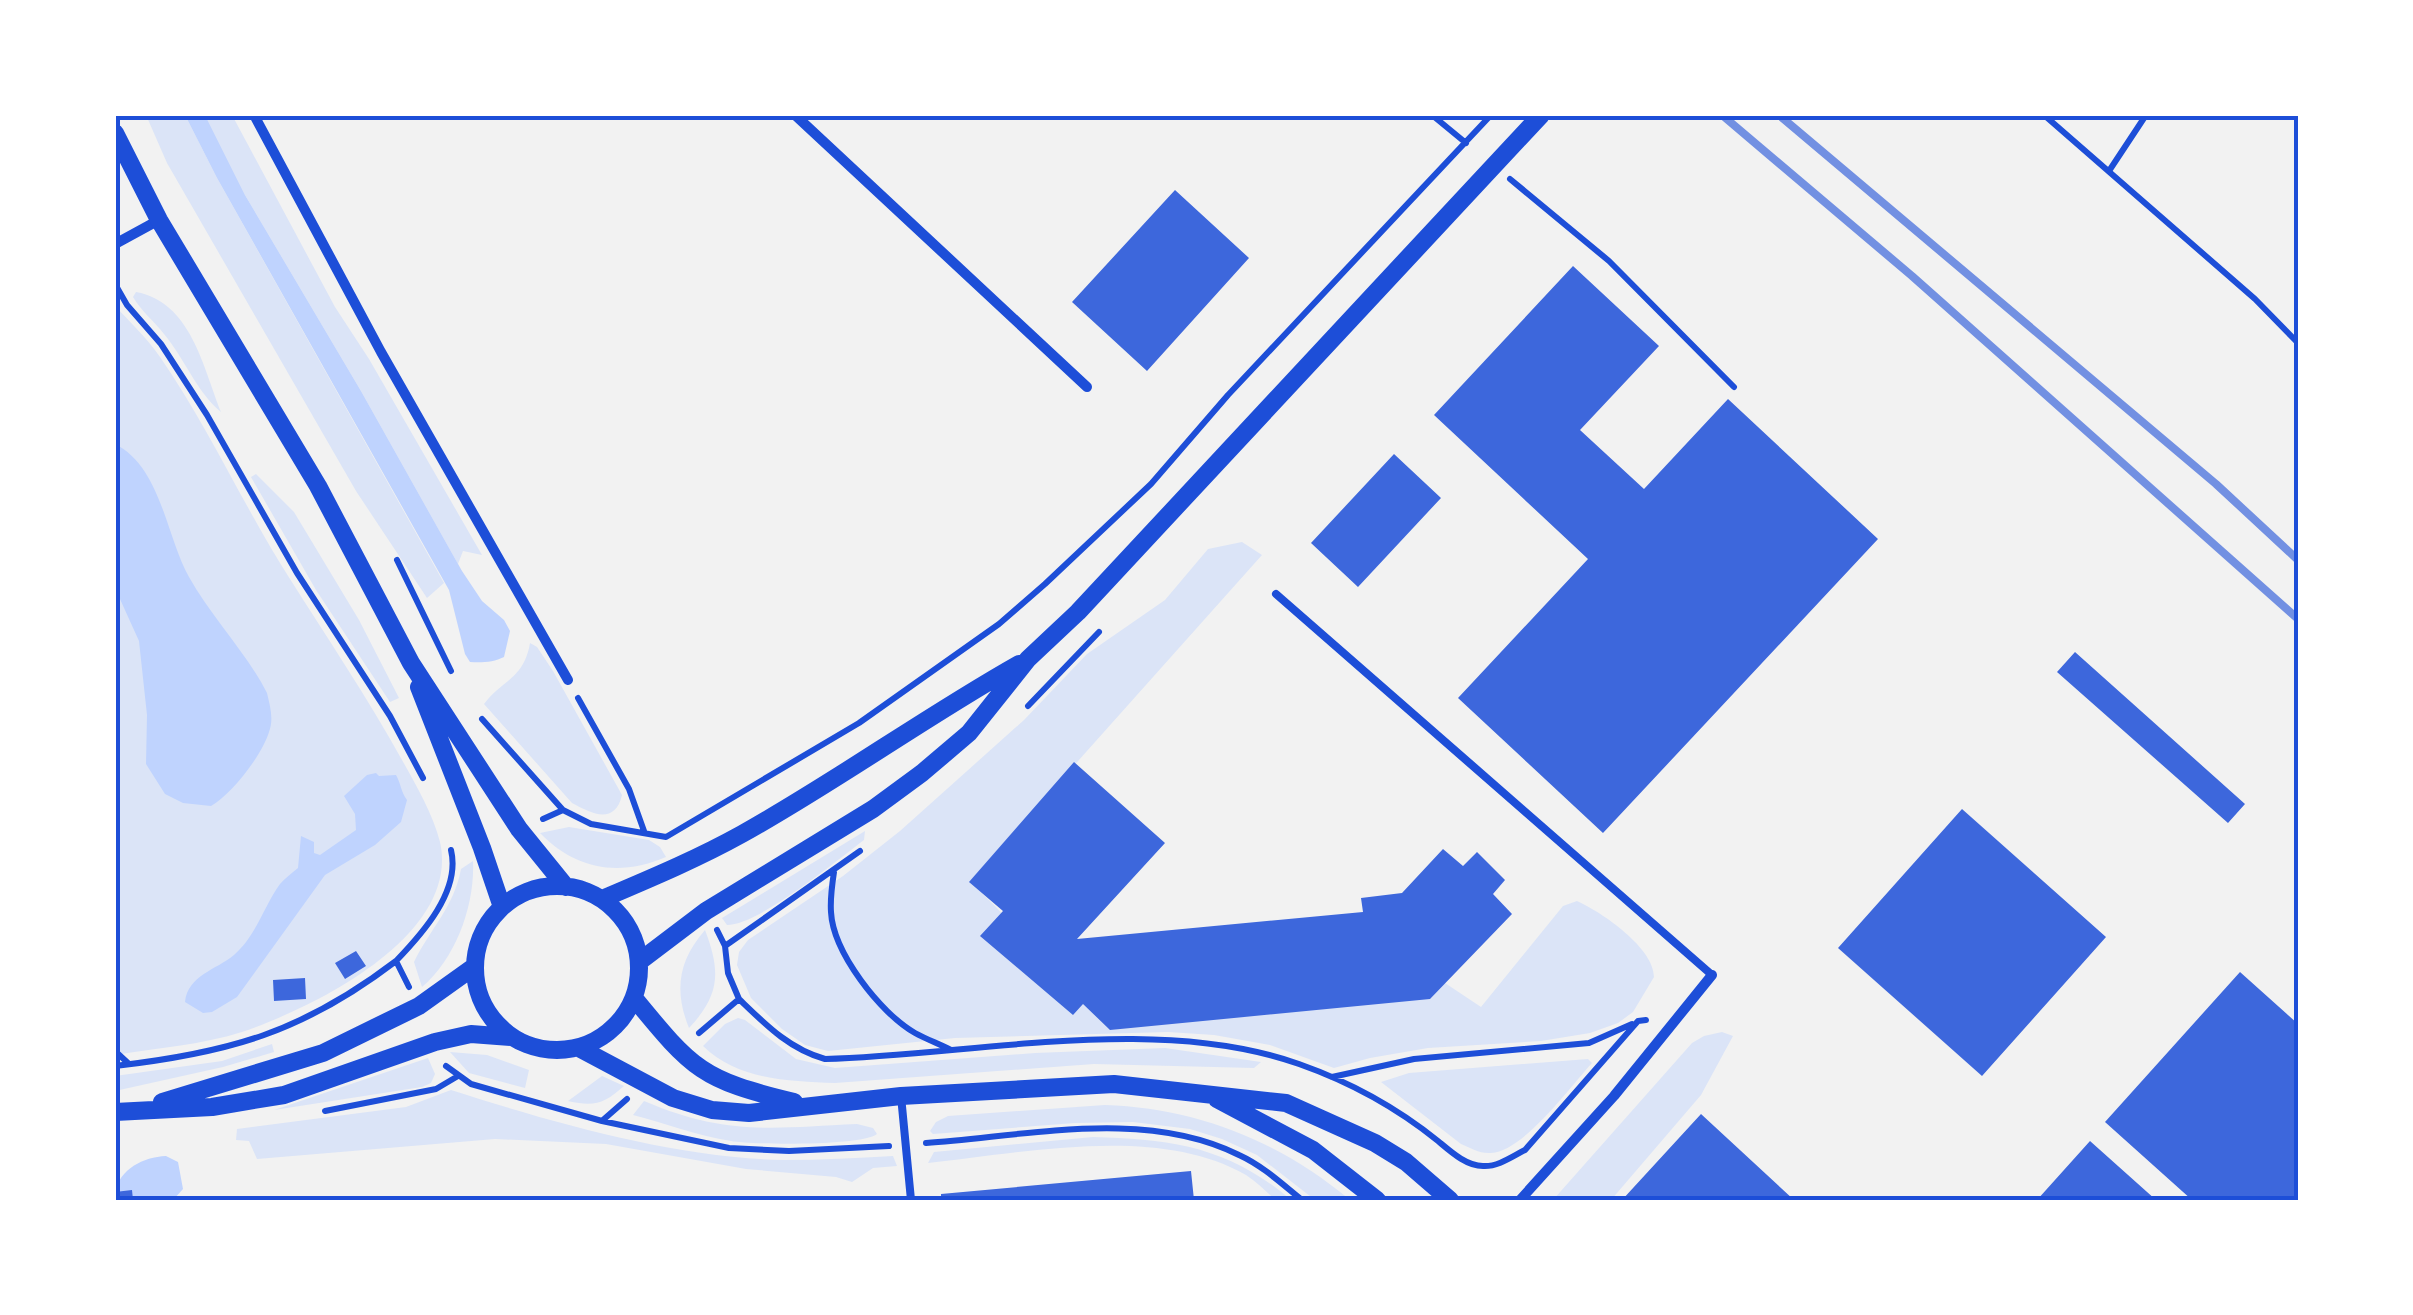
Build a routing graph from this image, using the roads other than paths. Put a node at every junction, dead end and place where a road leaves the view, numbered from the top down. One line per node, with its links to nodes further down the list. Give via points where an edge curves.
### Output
1 (254, 115): 11 (street)
2 (795, 115): 7 (street)
3 (1541, 115): 9 (street)
4 (115, 133): 5 (street)
5 (159, 220): 6 (street); 10 (street, via 318,486)
6 (115, 244)
7 (1087, 387)
8 (1276, 594): 17 (lane)
9 (1028, 659): 13 (street, via 742,834); 15 (street, via 969,733 922,773)
10 (411, 662): 12 (street, via 519,829); 14 (street)
11 (568, 680)
12 (566, 886): 13 (street); 14 (street, via 543,887)
13 (602, 899): 15 (street, via 634,936)
14 (502, 907): 16 (street, via 478,945)
15 (640, 962): 18 (street)
16 (474, 966): 19 (street, via 484,1006); 24 (street, via 418,1006 324,1053)
17 (1712, 975): 29 (street)
18 (634, 998): 20 (street, via 621,1020); 23 (street, via 699,1069 741,1089)
19 (511, 1036): 20 (street, via 532,1047); 24 (street, via 471,1034 435,1042 284,1094 212,1107)
20 (579, 1048): 23 (street, via 692,1106 748,1113)
21 (1208, 1094): 22 (street, via 1114,1084); 27 (street, via 1313,1150); 28 (street, via 1286,1103 1374,1143)
22 (902, 1096): 23 (street); 26 (lane)
23 (809, 1106)
24 (142, 1108): 25 (street)
25 (115, 1112)
26 (912, 1200)
27 (1376, 1200)
28 (1450, 1200)
29 (1520, 1200)

